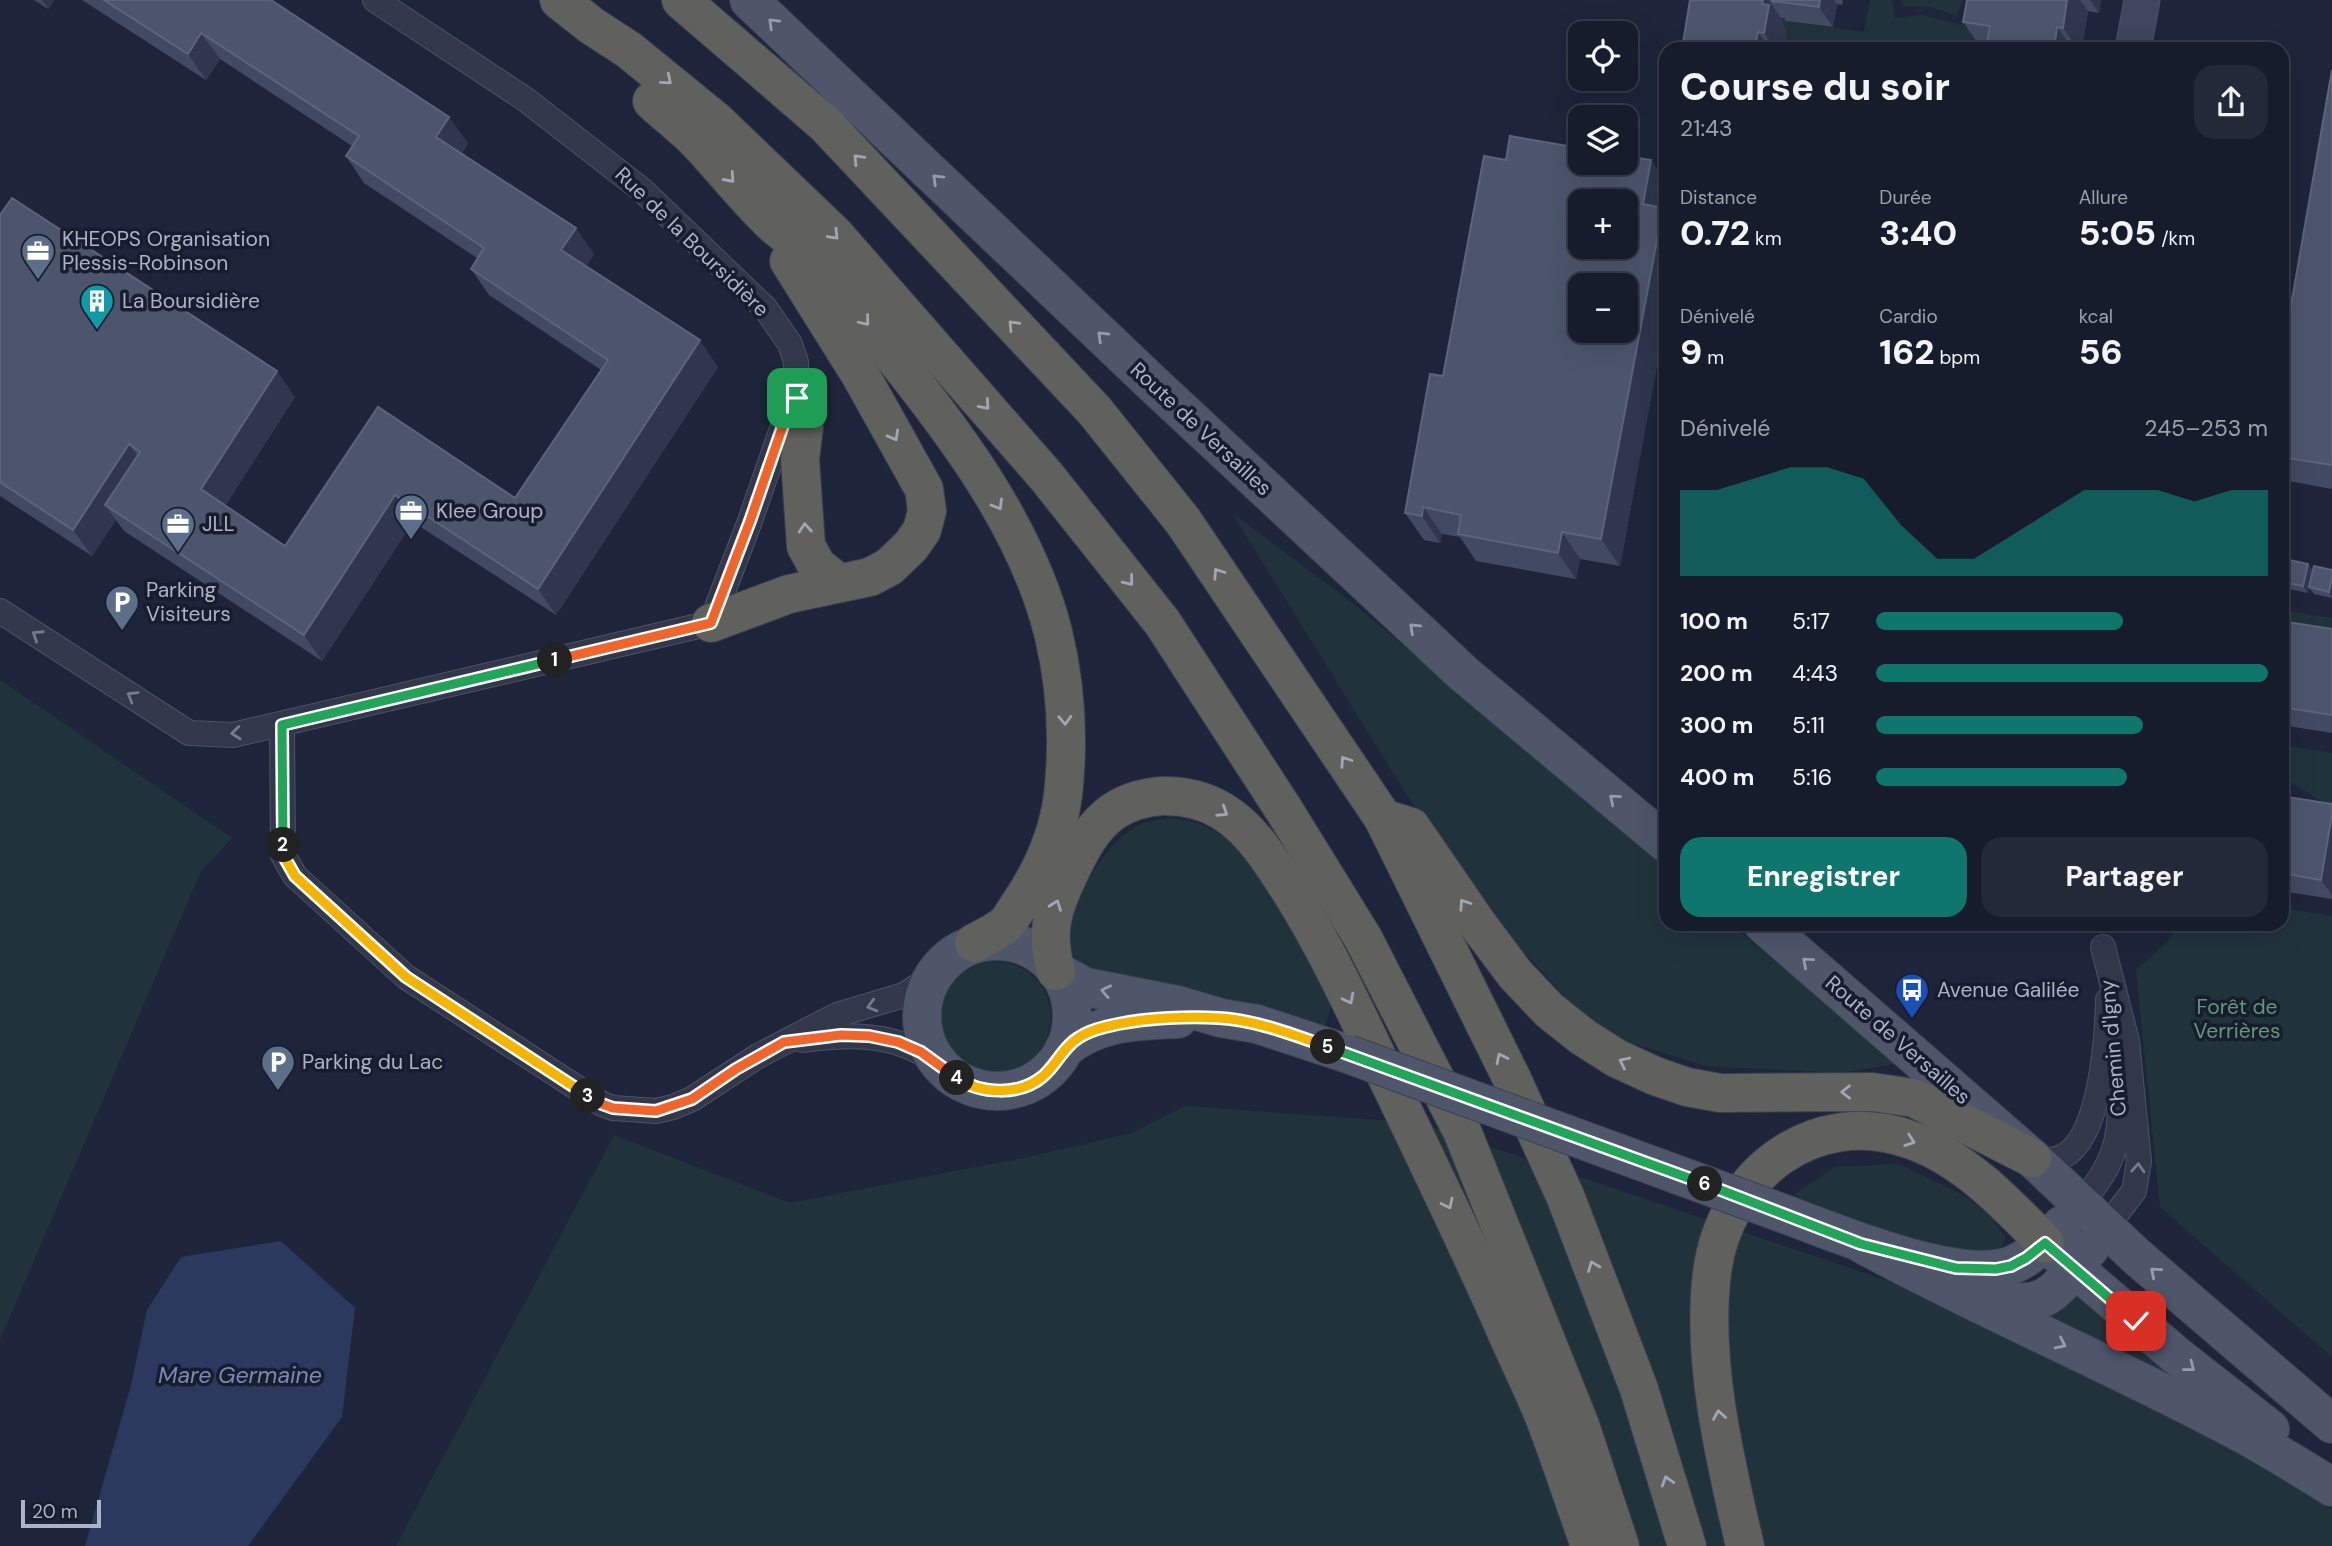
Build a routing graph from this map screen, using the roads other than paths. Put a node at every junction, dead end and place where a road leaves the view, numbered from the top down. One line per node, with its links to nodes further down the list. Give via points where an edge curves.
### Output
1 (375, 0): 9 (street, Rue de la Boursidière, via 525,99 604,158 679,224 780,328 796,362)
2 (559, 0): 6 (highway)
3 (681, 0): 14 (highway, one-way to 3, via 1183,521 1094,410 825,124)
4 (749, 0): 15 (main road, Route de Versailles, one-way to 4, via 1464,674)
5 (2142, 0): 7 (main road)
6 (592, 26): 8 (highway, one-way to 8, via 596,50 692,137); 36 (highway, one-way to 36, via 716,121 835,235 1045,476 1162,622 1363,938 1462,1131 1580,1425)
7 (2134, 42)
8 (767, 219): 10 (highway, one-way to 10, via 924,489 927,511 911,546 870,577); 18 (highway, one-way to 18, via 843,294 968,454 1019,543 1053,631 1066,747 1056,834 1014,912 1000,928)
9 (797, 398): 10 (highway, one-way to 9, via 817,566 806,546 800,459 804,427); 12 (street, Rue de la Boursidière, via 787,414)
10 (839, 583): 12 (highway, via 789,594)
11 (0, 611): 13 (street, one-way to 11, via 233,735 189,733)
12 (711, 623): 13 (street)
13 (282, 725): 23 (street, via 283,855 295,876 406,977 602,1104 656,1111 673,1107)
14 (1383, 818): 26 (highway, one-way to 14, via 1914,1098 1872,1092 1720,1093 1687,1087 1616,1058 1549,1010 1515,974 1411,827); 37 (highway, one-way to 14, via 1639,1389 1566,1198)
15 (1659, 837)
16 (1771, 931): 26 (main road, Route de Versailles, one-way to 16)
17 (2102, 936): 21 (street, Chemin d'Igny); 27 (street, one-way to 17, via 2134,1191 2139,1161 2127,1041)
18 (974, 943): 19 (main road, via 996,940 1017,944 1038,954); 20 (main road, via 957,952)
19 (1056, 971): 22 (main road, one-way to 19, via 1085,987); 24 (main road, via 1072,1009 1072,1028); 35 (highway, one-way to 35, via 1050,939 1055,907 1082,846 1115,811 1134,801 1181,796 1219,809 1253,837 1303,911 1473,1257 1544,1417)
20 (932, 977): 23 (street, one-way to 23, via 904,995 837,1015); 25 (main road, via 922,1023 926,1041)
21 (2108, 996): 26 (street, via 2105,1060 2085,1131 2064,1156); 27 (street, Chemin d'Igny, via 2120,1104 2118,1139 2096,1186)
22 (1221, 1018): 24 (main road, via 1120,1024 1096,1029); 29 (main road, bridge, via 1287,1032)
23 (784, 1042): 25 (street, via 869,1036 921,1052)
24 (1064, 1049): 25 (main road, via 1041,1078 1025,1087 986,1090)
25 (951, 1074)
26 (2032, 1158): 27 (main road, Route de Versailles)
27 (2094, 1215): 28 (main road); 30 (main road); 32 (main road, Route de Versailles, one-way to 27)
28 (2045, 1243): 29 (main road, via 2011,1266 1978,1270); 30 (main road); 38 (highway, one-way to 28, via 1713,1378 1709,1302 1717,1243 1737,1202 1758,1175 1796,1146 1819,1136 1883,1133 1936,1151 1960,1167)
29 (1861, 1244): 31 (main road)
30 (2074, 1268): 31 (main road, via 2049,1295 2025,1304); 33 (main road, one-way to 33)
31 (1933, 1283): 34 (main road, one-way to 34, via 2246,1435)
32 (2332, 1424)
33 (2332, 1478)
34 (2332, 1487)
35 (1590, 1546)
36 (1620, 1546)
37 (1687, 1546)
38 (1745, 1546)

